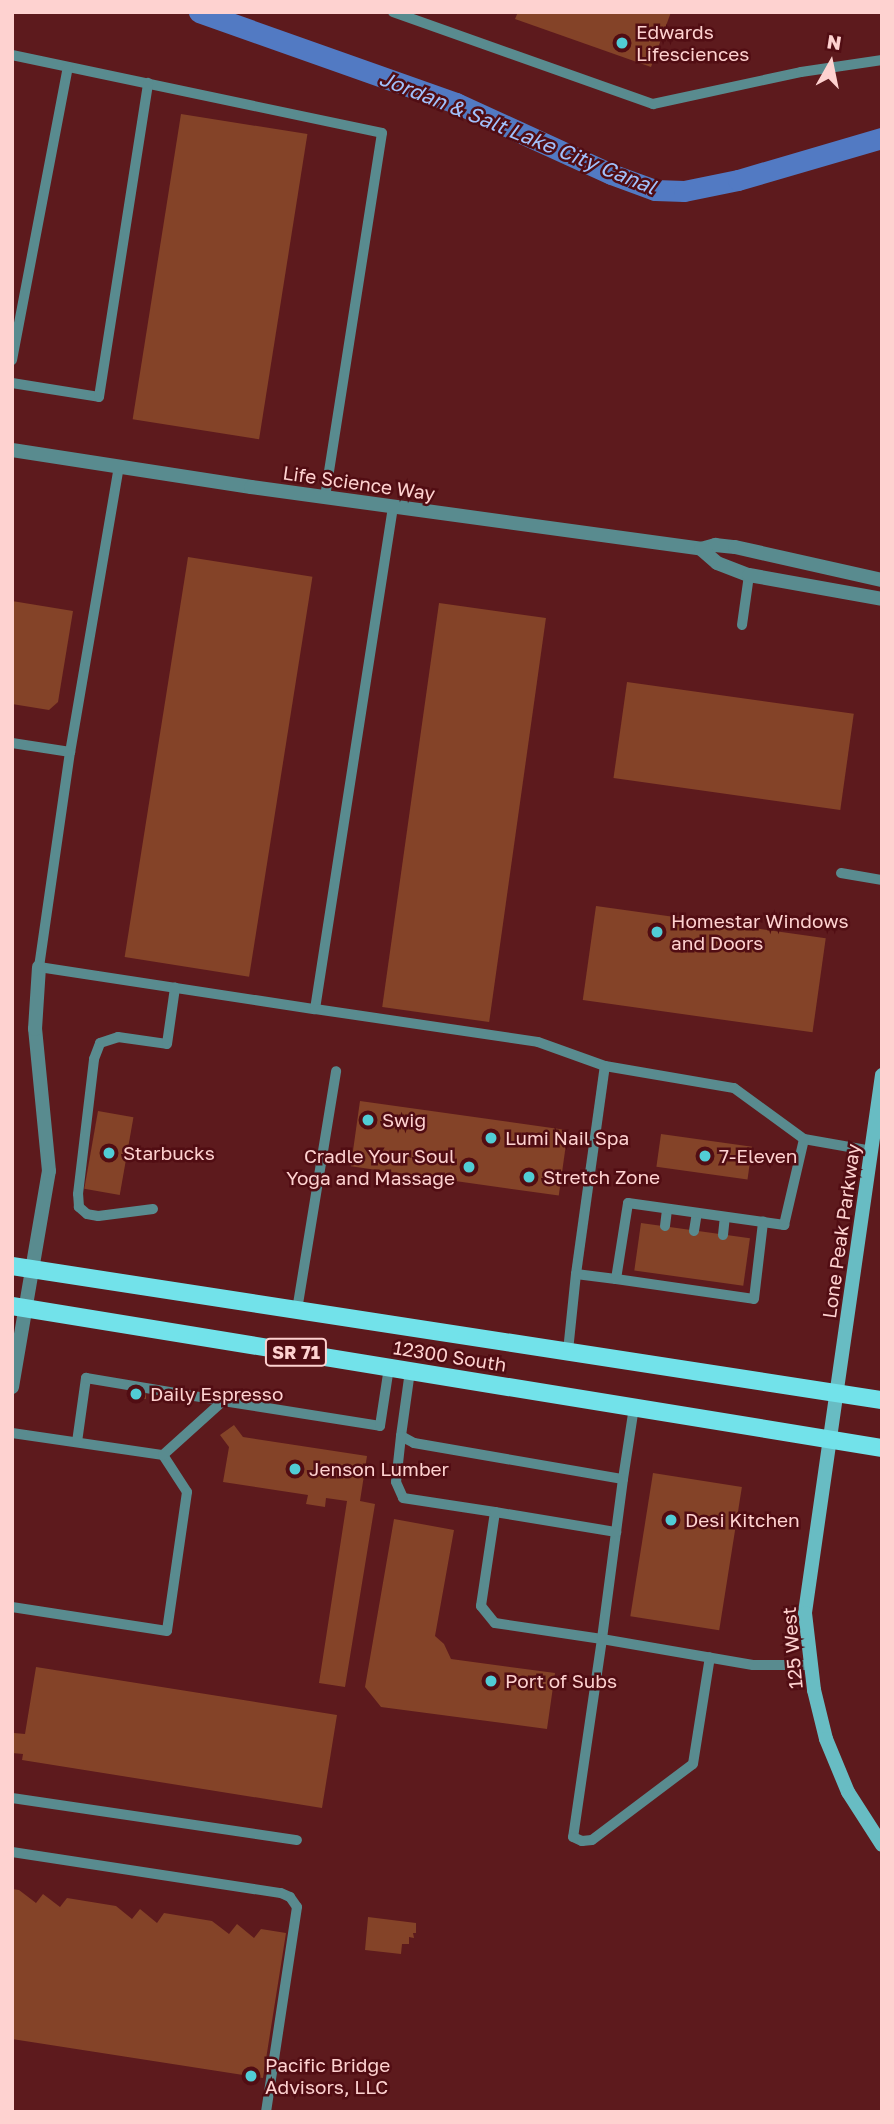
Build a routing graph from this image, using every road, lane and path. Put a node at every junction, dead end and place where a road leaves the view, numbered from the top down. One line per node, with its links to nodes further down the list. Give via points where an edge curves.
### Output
1 (393, 12): 3 (lane, via 653,104 800,72)
2 (12, 55): 4 (lane)
3 (882, 60)
4 (68, 67): 5 (lane); 6 (lane)
5 (148, 83): 7 (lane, via 99,397); 10 (lane, via 382,133)
6 (12, 360)
7 (12, 383)
8 (12, 450): 9 (street, Life Science Way)
9 (119, 466): 10 (street, Life Science Way); 18 (lane)
10 (325, 497): 11 (street, Life Science Way)
11 (393, 507): 12 (street, Life Science Way); 23 (lane)
12 (701, 549): 13 (street, Life Science Way, via 717,563); 14 (street, Life Science Way, via 735,547)
13 (749, 575): 15 (street, Life Science Way); 16 (lane)
14 (882, 580)
15 (882, 599)
16 (742, 625)
17 (12, 743): 18 (lane)
18 (70, 752): 21 (lane)
19 (841, 873): 20 (lane)
20 (882, 880)
21 (39, 967): 22 (lane); 38 (street, via 35,1029 49,1171)
22 (175, 988): 23 (lane); 29 (lane, via 167,1044 118,1037 100,1043 94,1059 78,1194 79,1207 88,1214)
23 (315, 1009): 24 (lane, via 538,1042)
24 (605, 1066): 27 (lane, via 734,1088); 39 (lane)
25 (336, 1070): 48 (lane)
26 (882, 1075): 28 (main road, Lone Peak Parkway)
27 (804, 1139): 28 (lane); 33 (lane, via 784,1225)
28 (877, 1152): 53 (main road, Lone Peak Parkway)
29 (153, 1209)
30 (667, 1209): 31 (lane); 34 (lane); 42 (lane, via 628,1203)
31 (697, 1213): 32 (lane); 35 (lane)
32 (725, 1217): 33 (lane); 36 (lane)
33 (763, 1222): 46 (lane, via 754,1299)
34 (665, 1226)
35 (694, 1231)
36 (723, 1235)
37 (12, 1266): 38 (main road, 12300 South / SR 71)
38 (33, 1269): 47 (street); 48 (main road, 12300 South / SR 71)
39 (576, 1274): 42 (lane); 49 (lane)
40 (658, 1274): 44 (lane)
41 (687, 1278): 45 (lane)
42 (616, 1279): 44 (lane)
43 (716, 1282): 46 (lane)
44 (656, 1285): 45 (lane)
45 (686, 1290): 46 (lane)
46 (714, 1294)
47 (20, 1307): 50 (main road, 12300 South / SR 71); 52 (street)
48 (297, 1310): 49 (main road, 12300 South / SR 71)
49 (568, 1351): 53 (main road, 12300 South / SR 71)
50 (389, 1367): 51 (main road, 12300 South / SR 71); 55 (lane, via 380,1426)
51 (410, 1371): 56 (main road, 12300 South / SR 71); 58 (lane)
52 (12, 1387)
53 (837, 1392): 54 (main road, 12300 South / SR 71); 59 (main road, 125 West)
54 (882, 1400)
55 (223, 1401): 60 (lane, via 86,1378); 62 (lane)
56 (634, 1407): 59 (main road, 12300 South / SR 71); 63 (lane)
57 (12, 1433): 60 (lane)
58 (401, 1436): 63 (lane, via 414,1443); 64 (lane, via 396,1482 402,1498)
59 (830, 1438): 61 (main road, 12300 South / SR 71); 69 (main road, 125 West, via 806,1598)
60 (76, 1442): 62 (lane)
61 (882, 1448)
62 (163, 1455): 66 (lane, via 187,1492 167,1631)
63 (623, 1479): 65 (lane)
64 (495, 1512): 65 (lane); 67 (lane, via 481,1606 495,1623)
65 (616, 1532): 67 (lane)
66 (12, 1607)
67 (602, 1639): 68 (lane); 68 (lane, via 572,1827 573,1837 582,1841 592,1840 693,1764)
68 (710, 1657): 69 (lane, via 753,1665)
69 (811, 1665): 72 (main road, 125 West, via 819,1715 836,1766)
70 (12, 1798): 71 (lane)
71 (297, 1840)
72 (882, 1845)
73 (12, 1852): 74 (lane, via 290,1897 297,1908)
74 (266, 2112)

